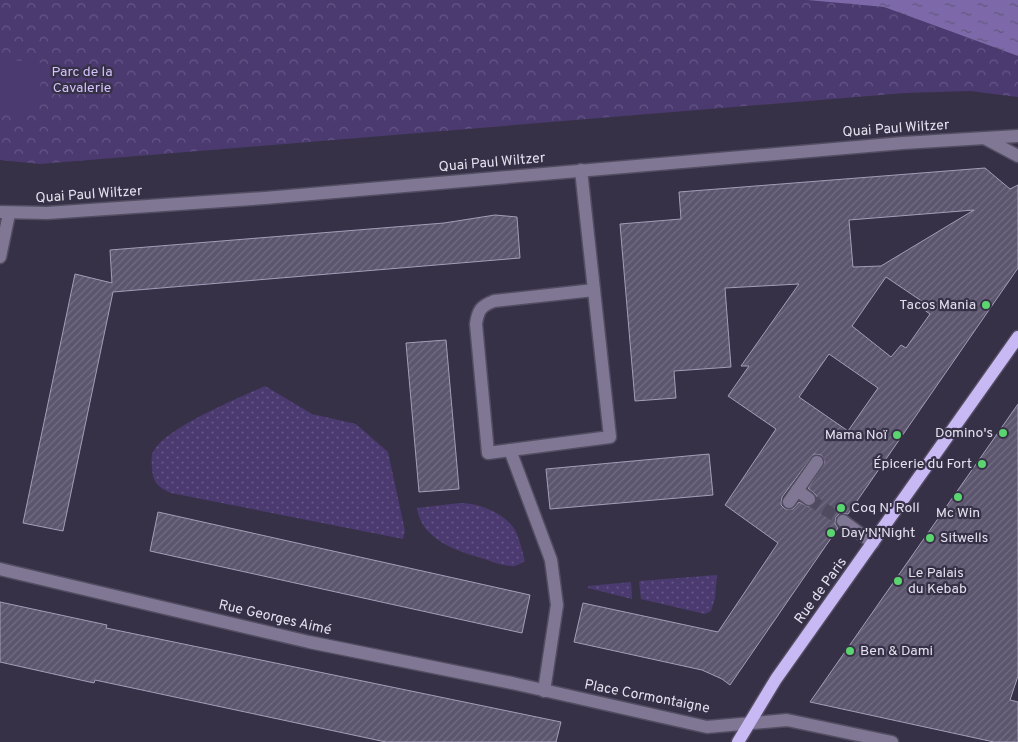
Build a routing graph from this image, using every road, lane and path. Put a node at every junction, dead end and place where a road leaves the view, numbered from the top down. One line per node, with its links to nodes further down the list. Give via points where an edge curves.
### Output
1 (1018, 136): 2 (street, Quai Paul Wiltzer)
2 (986, 139): 3 (street); 4 (street, Quai Paul Wiltzer)
3 (1018, 156)
4 (581, 170): 5 (street, Quai Paul Wiltzer, via 265,198 47,214); 7 (street)
5 (4, 213): 6 (street)
6 (0, 257)
7 (594, 290): 9 (street, via 610,437); 9 (street, via 494,301 484,305 478,313 476,324 488,453)
8 (1018, 336): 15 (main road, Rue de Paris)
9 (510, 450): 17 (street, via 551,560 557,605)
10 (817, 462): 11 (street)
11 (797, 490): 12 (street); 13 (street)
12 (809, 499)
13 (789, 502)
14 (842, 522): 15 (street)
15 (874, 543): 18 (main road, Rue de Paris, via 776,679)
16 (0, 569): 17 (street, Rue Georges Aimé, via 309,642)
17 (544, 691): 18 (street, Place Cormontaigne, via 707,727)
18 (750, 721): 19 (main road, Rue de Paris); 20 (street, Place Cormontaigne, via 786,720)
19 (738, 742)
20 (892, 742)

